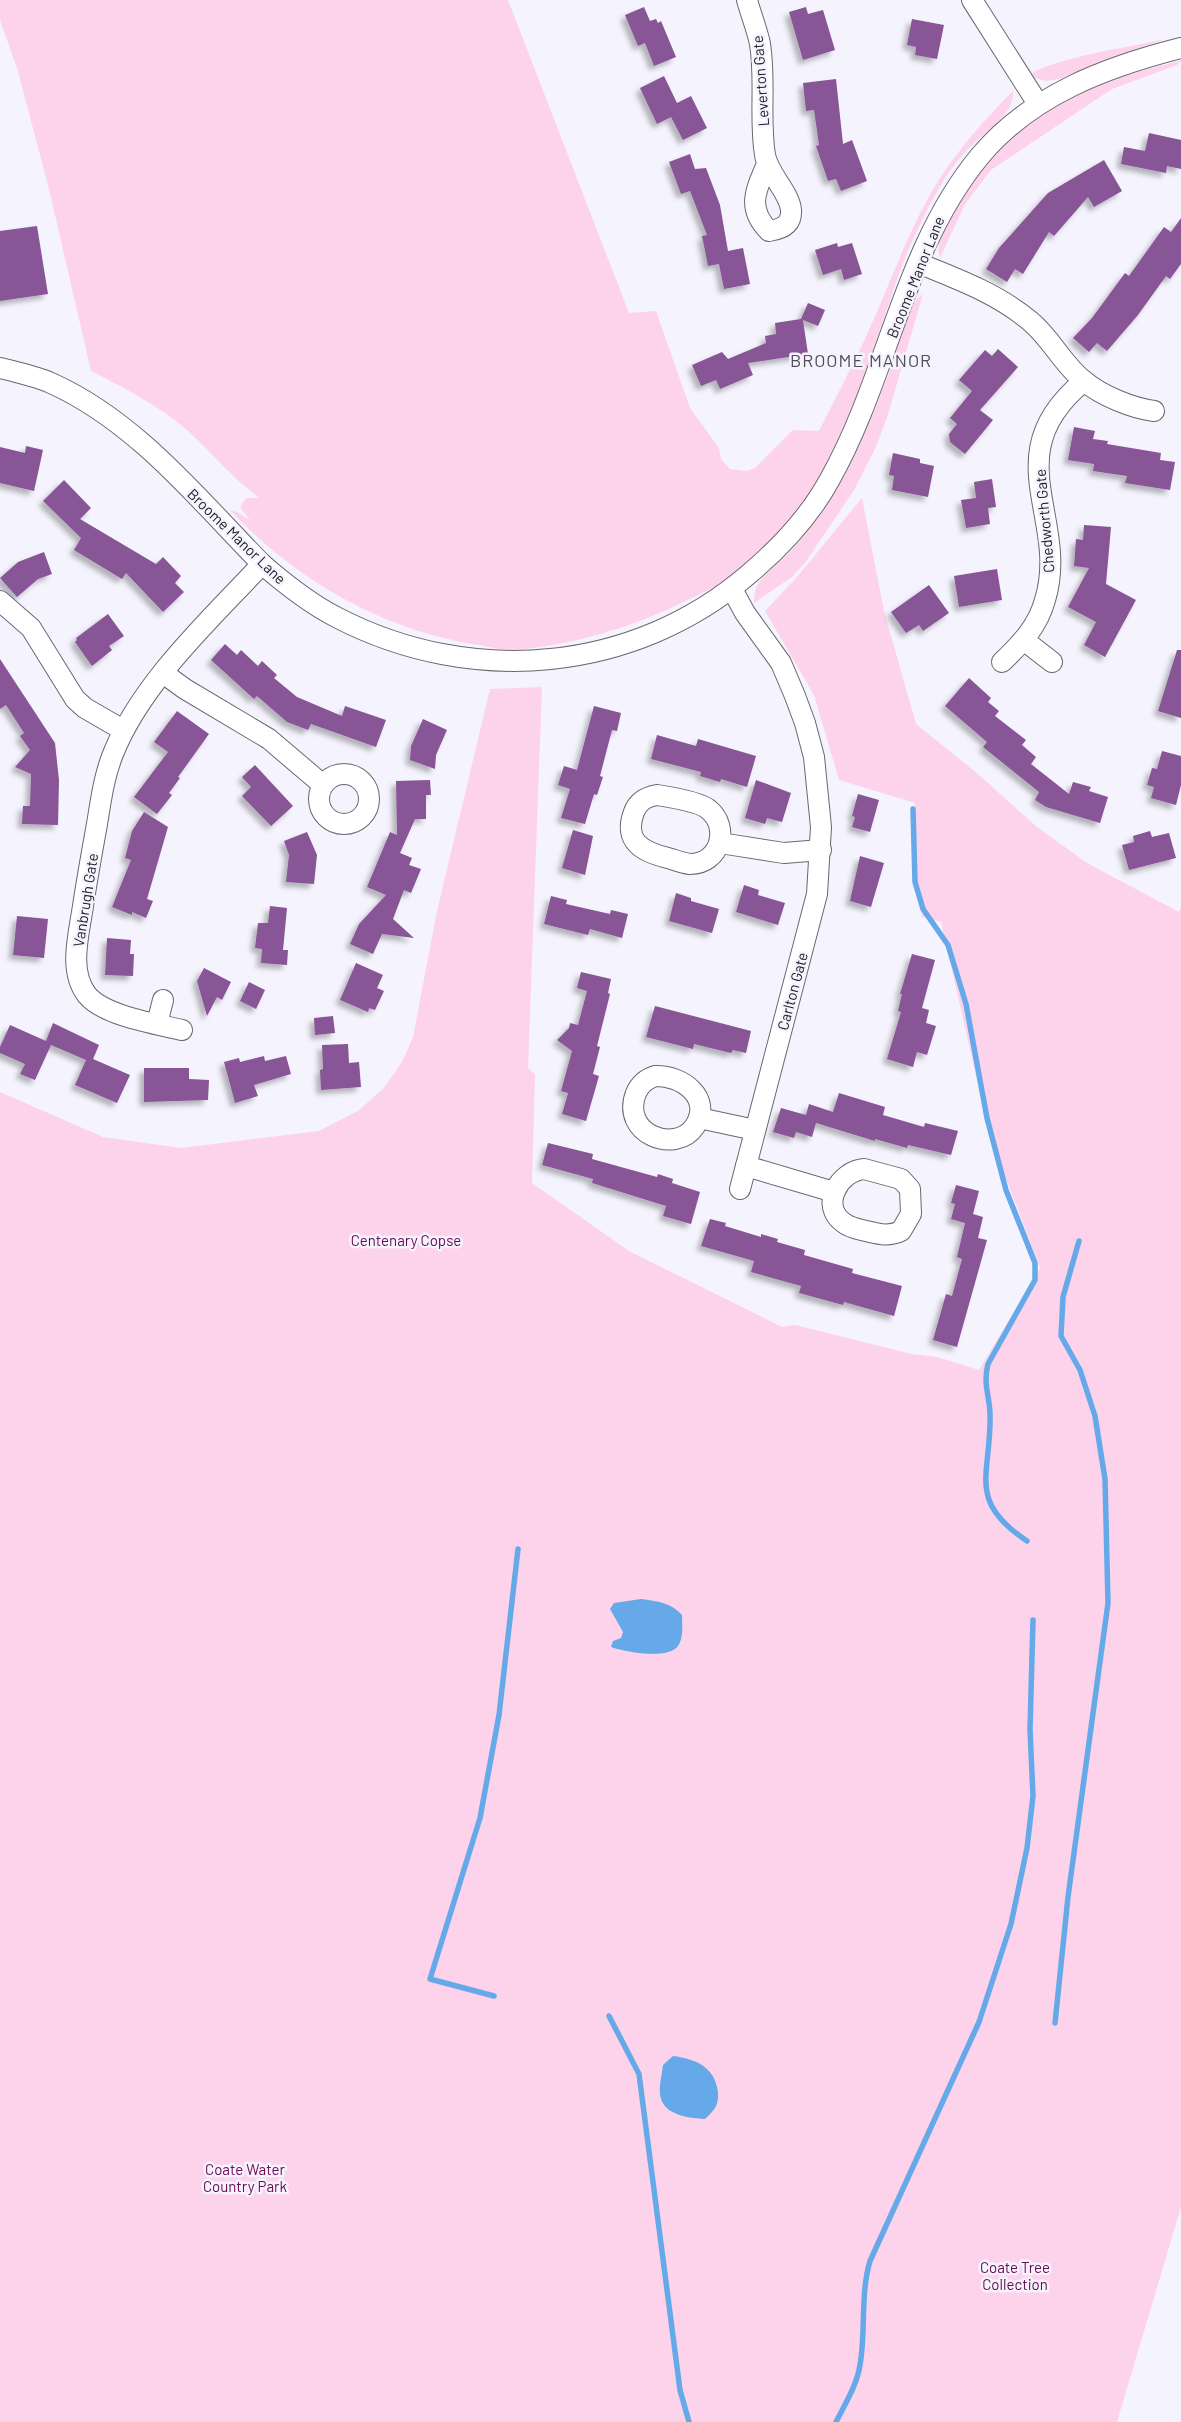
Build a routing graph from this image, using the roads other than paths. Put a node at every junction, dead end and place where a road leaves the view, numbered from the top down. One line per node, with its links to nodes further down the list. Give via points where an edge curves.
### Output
1 (747, 0): 5 (street, Leverton Gate, via 760,44)
2 (972, 0): 4 (street)
3 (1181, 48): 4 (street, Broome Manor Lane, via 1097,75)
4 (1038, 104): 6 (street, Broome Manor Lane, via 996,138 979,157 943,211)
5 (767, 164)
6 (918, 263): 8 (street, via 967,283 1020,313); 11 (street, Broome Manor Lane, via 858,421 829,482 793,532)
7 (0, 368): 10 (street, Broome Manor Lane, via 50,383 108,417 138,440)
8 (1084, 381): 9 (street, via 1128,404); 13 (street, Chedworth Gate, via 1053,414 1040,448 1037,478 1050,553 1049,581 1042,611)
9 (1154, 410)
10 (262, 564): 11 (street, Broome Manor Lane, via 306,599 336,618 372,634 409,647 485,661 532,662 617,646 653,634 700,611); 16 (street, Vanbrugh Gate)
11 (732, 589): 20 (street, Carlton Gate, via 781,663 805,723 819,793)
12 (0, 601): 17 (street, via 31,628 75,699 84,708)
13 (1024, 641): 14 (street, Chedworth Gate); 15 (street)
14 (1002, 662)
15 (1052, 662)
16 (163, 672): 17 (street, Vanbrugh Gate); 18 (street, via 202,700 270,739)
17 (123, 730): 22 (street, Vanbrugh Gate, via 106,774 84,901 77,968 87,995 96,1003)
18 (323, 785)
19 (720, 843): 19 (street, via 716,852 707,858 687,864 642,848 632,836 630,824 640,803 648,796 661,795 710,811 719,826); 20 (street, via 784,853)
20 (821, 850): 25 (street, Carlton Gate, via 817,894)
21 (163, 1000): 22 (street)
22 (157, 1024): 23 (street, Vanbrugh Gate)
23 (182, 1030)
24 (699, 1118): 25 (street)
25 (755, 1130): 26 (street, Carlton Gate)
26 (746, 1166): 27 (street, Carlton Gate); 28 (street)
27 (740, 1189)
28 (834, 1192)

